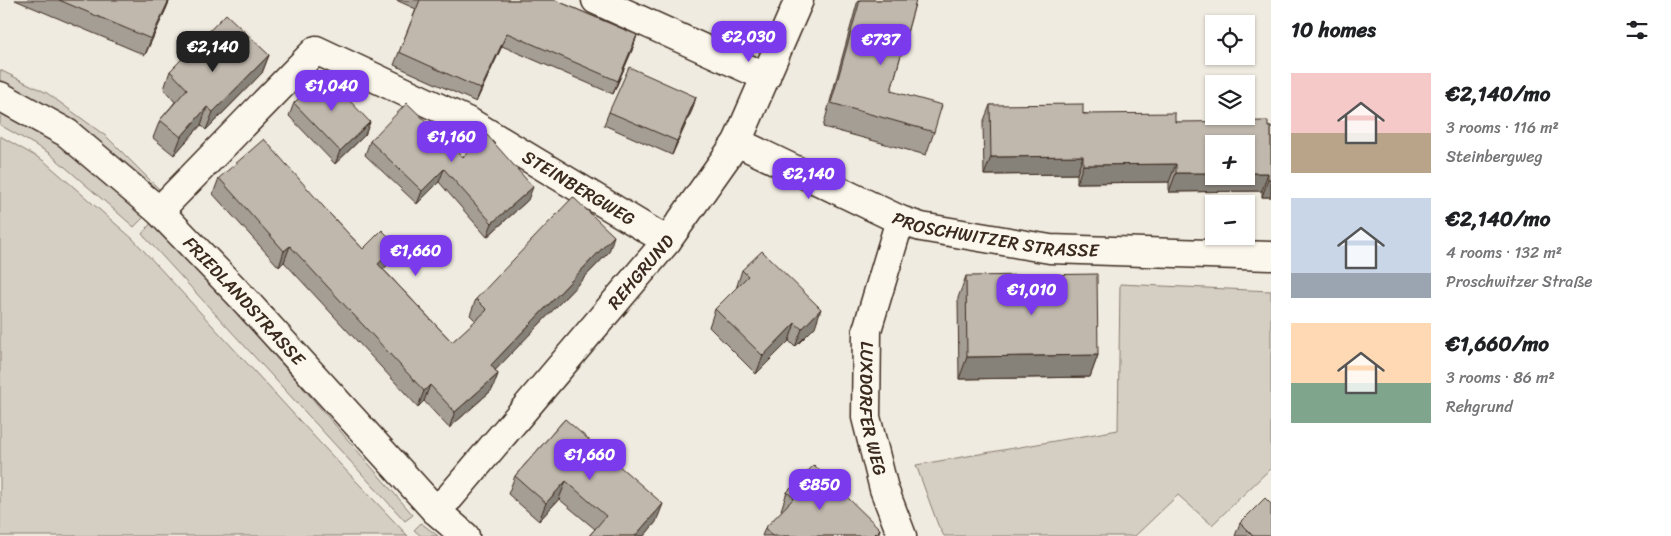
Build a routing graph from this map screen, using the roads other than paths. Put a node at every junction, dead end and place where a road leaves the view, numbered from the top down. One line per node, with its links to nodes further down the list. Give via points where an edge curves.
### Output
1 (596, 0): 3 (street)
2 (799, 0): 3 (street, REHGRUND)
3 (766, 77): 5 (street, REHGRUND)
4 (0, 96): 6 (street, FRIEDLANDSTRASSE, via 67,133)
5 (737, 142): 7 (street, PROSCHWITZER STRASSE); 8 (street, REHGRUND)
6 (159, 210): 8 (street, STEINBERGWEG, via 316,50 471,123); 10 (street, FRIEDLANDSTRASSE)
7 (900, 220): 9 (street, PROSCHWITZER STRASSE, via 921,227 1050,249); 12 (street, LUXDORFER WEG, via 867,330 866,417 884,489)
8 (667, 240): 10 (street, REHGRUND, via 450,497)
9 (1271, 256)
10 (435, 510): 11 (street, FRIEDLANDSTRASSE)
11 (465, 536)
12 (902, 536)

